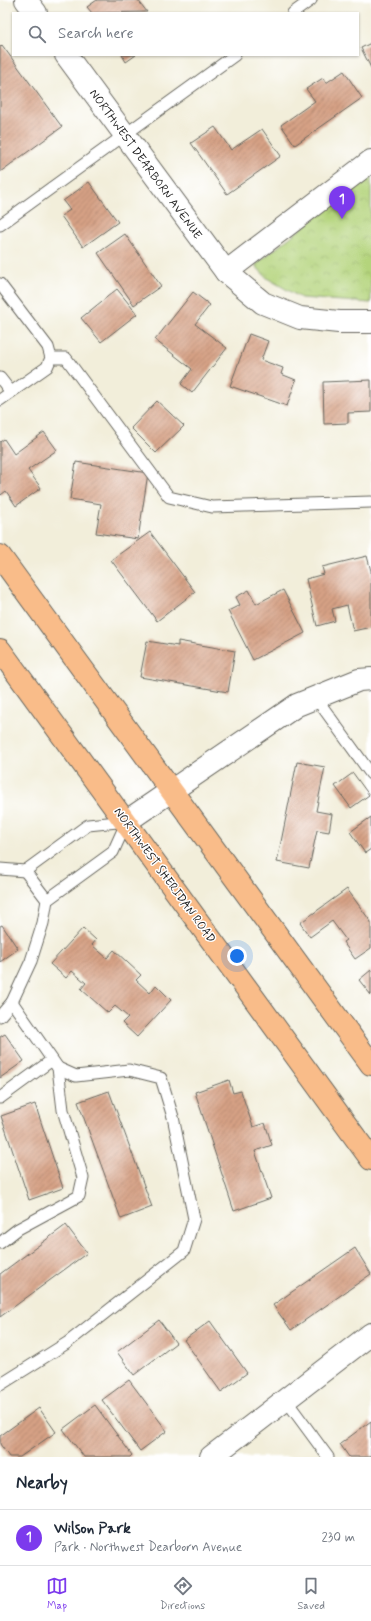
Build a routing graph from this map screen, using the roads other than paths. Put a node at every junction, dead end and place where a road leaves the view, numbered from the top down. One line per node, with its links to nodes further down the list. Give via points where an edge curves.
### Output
1 (26, 0): 3 (street)
2 (311, 0): 4 (lane)
3 (35, 12)
4 (294, 12)
5 (67, 56): 7 (street, NORTHWEST DEARBORN AVENUE)
6 (234, 56): 7 (lane)
7 (125, 135): 9 (lane); 10 (street, NORTHWEST DEARBORN AVENUE)
8 (371, 161): 10 (street)
9 (0, 225)
10 (226, 272): 12 (street, NORTHWEST DEARBORN AVENUE, via 263,303 300,318)
11 (0, 284): 13 (lane, via 48,347)
12 (371, 322)
13 (51, 358): 15 (lane, via 47,367); 17 (lane, via 66,358 170,497 212,507)
14 (0, 378): 15 (lane)
15 (11, 392): 16 (lane)
16 (0, 400)
17 (371, 502)
18 (0, 556): 23 (main road)
19 (0, 650): 24 (main road, NORTHWEST SHERIDAN ROAD)
20 (371, 679): 21 (street, via 359,680)
21 (316, 698): 22 (lane); 23 (street, via 297,706)
22 (371, 774)
23 (171, 791): 24 (street); 31 (main road)
24 (127, 821): 26 (lane, via 88,825); 27 (lane, via 113,852); 33 (main road, NORTHWEST SHERIDAN ROAD)
25 (0, 869): 26 (lane)
26 (25, 871): 27 (lane)
27 (47, 900): 28 (lane, via 31,961)
28 (12, 1002): 29 (lane); 30 (lane)
29 (0, 1016)
30 (55, 1064): 32 (lane); 34 (lane, via 63,1110 83,1178 79,1196 18,1229); 36 (lane, via 76,1076 129,1070 162,1078 173,1117 194,1219 184,1251 67,1343)
31 (371, 1064)
32 (0, 1098)
33 (371, 1159)
34 (0, 1243)
35 (371, 1334): 37 (street)
36 (0, 1385)
37 (286, 1400): 38 (street); 39 (lane)
38 (211, 1457)
39 (328, 1457)

